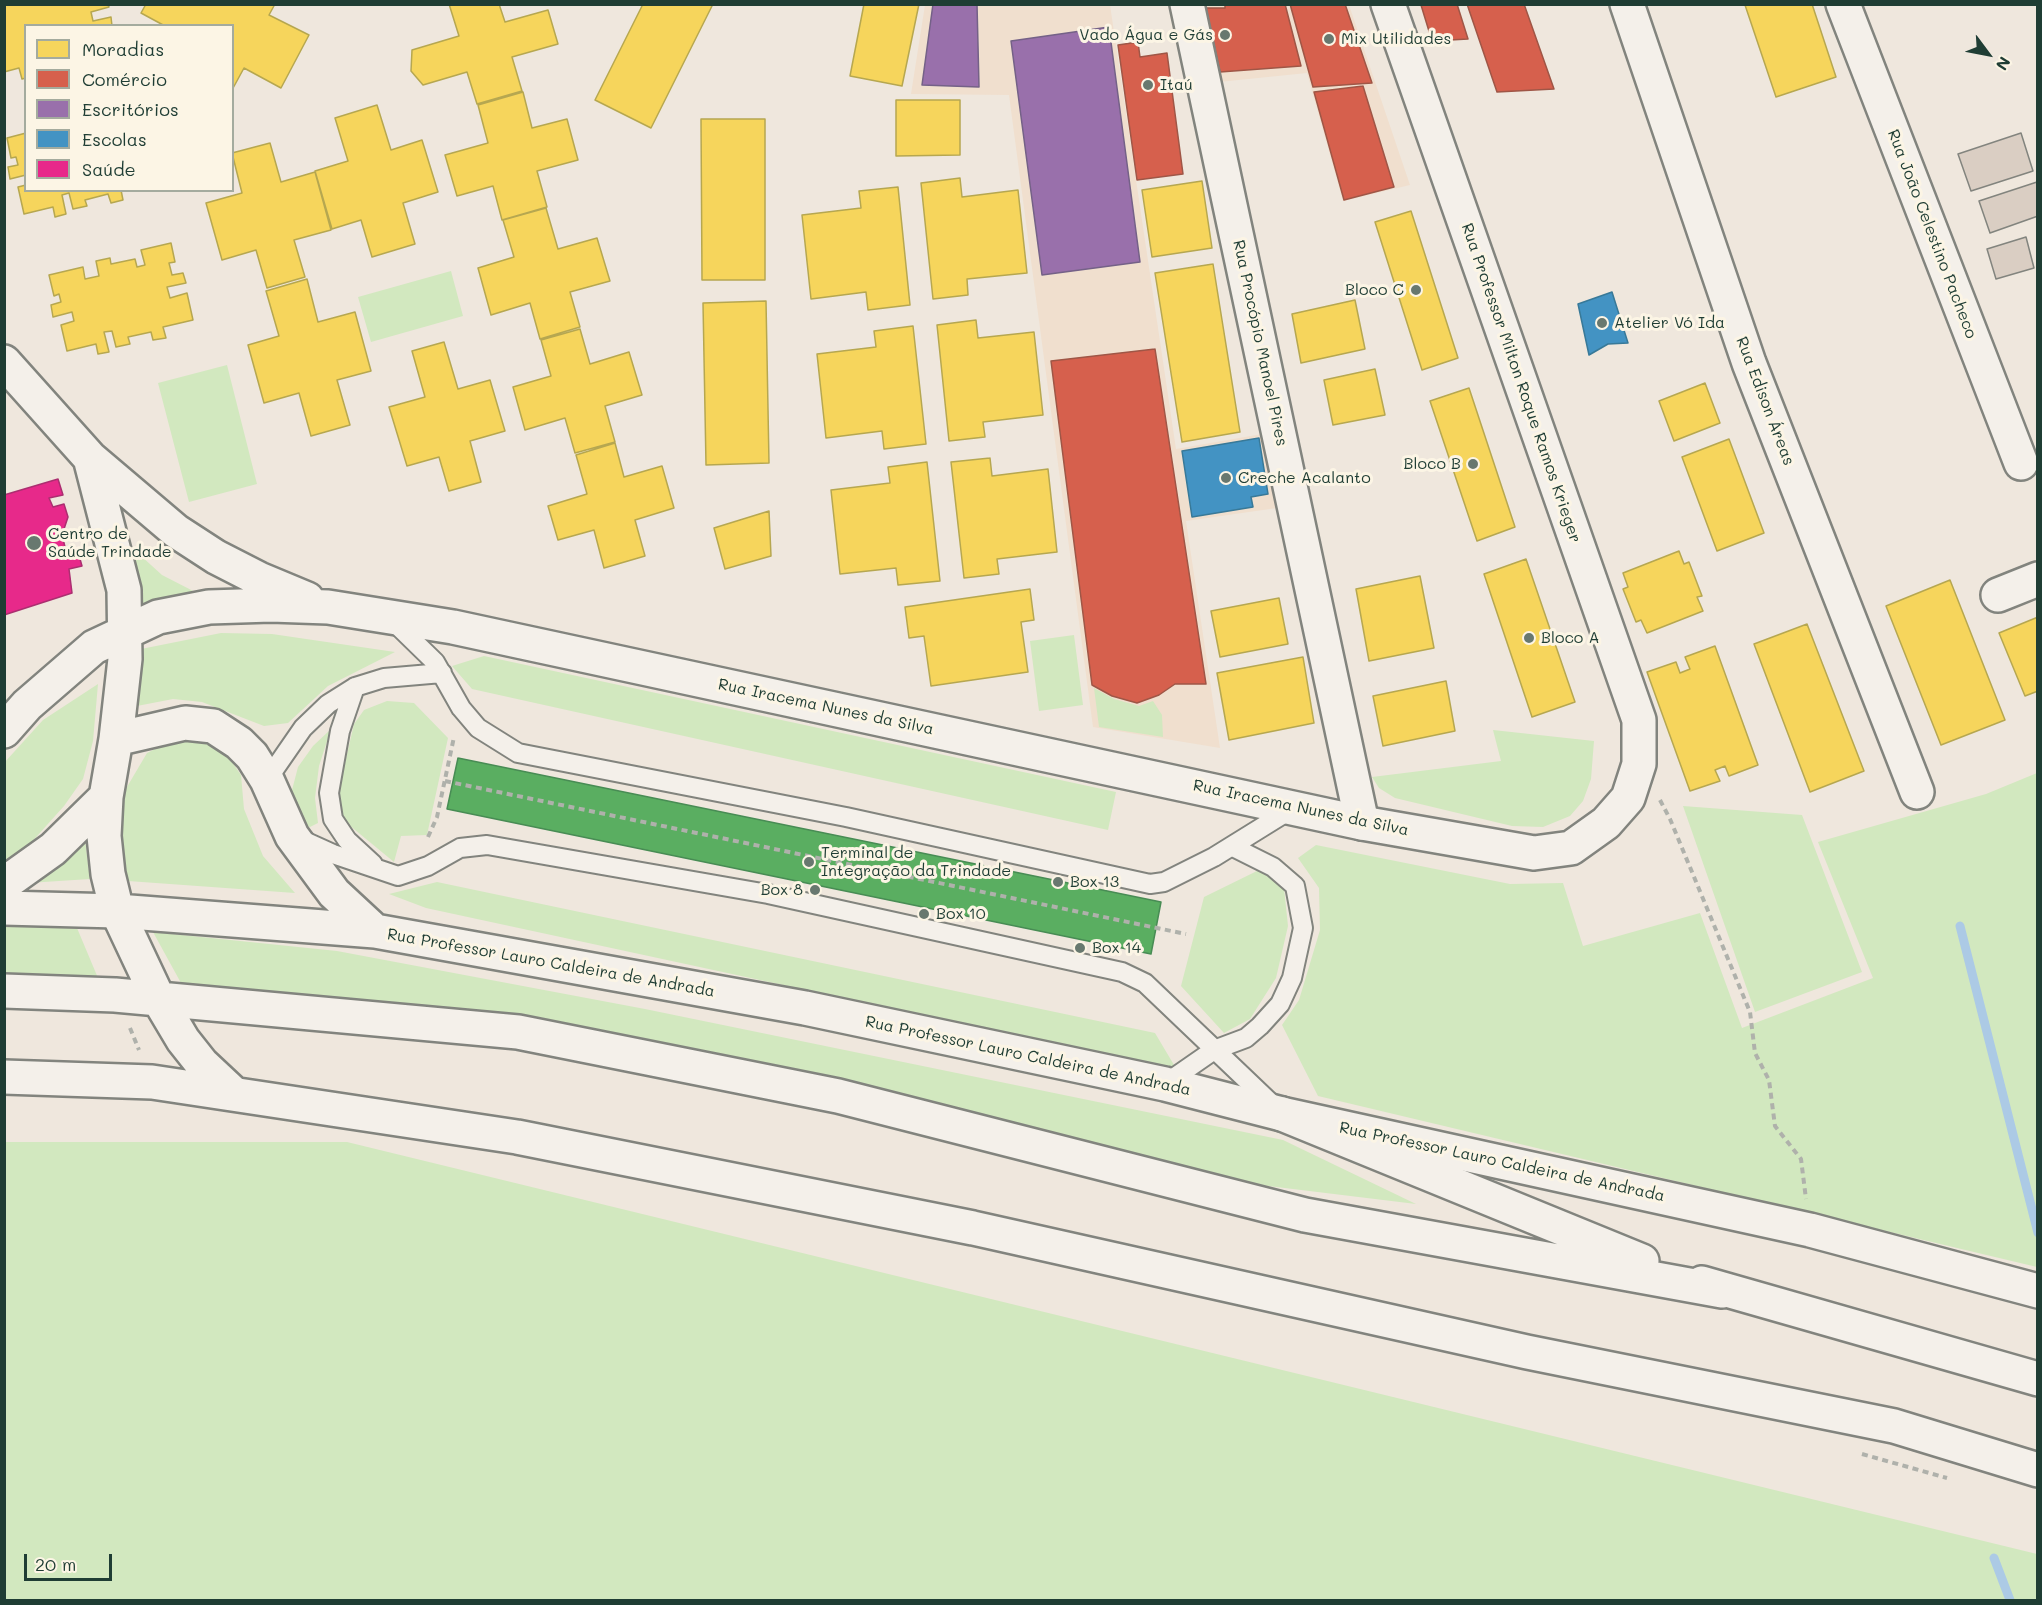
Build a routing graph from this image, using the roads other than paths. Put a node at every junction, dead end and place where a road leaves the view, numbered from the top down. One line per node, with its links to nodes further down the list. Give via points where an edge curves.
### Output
1 (1187, 4): 22 (main road, Rua Procópio Manoel Pires)
2 (1388, 4): 17 (main road, Rua Professor Milton Roque Ramos Krieger, via 1640,720)
3 (1627, 4): 19 (main road, Rua Edison Áreas, via 1749,363)
4 (1843, 4): 7 (main road, Rua João Celestino Pacheco)
5 (4, 362): 6 (main road)
6 (90, 458): 10 (main road, via 176,531 216,557); 12 (main road, via 124,590)
7 (2021, 464)
8 (2037, 579): 9 (main road)
9 (1998, 595)
10 (328, 607): 11 (main road, Rua Iracema Nunes da Silva); 12 (main road, Rua Iracema Nunes da Silva, via 209,607 158,617)
11 (386, 614): 13 (lane, via 425,650); 21 (main road, Rua Iracema Nunes da Silva)
12 (126, 630): 15 (main road, Rua Iracema Nunes da Silva, via 94,647 27,705); 16 (main road)
13 (442, 673): 14 (lane, via 384,678); 24 (lane, via 461,708 478,728 518,753 846,817 1150,884 1164,882)
14 (355, 687): 18 (lane, via 328,704 303,729); 25 (lane, via 340,731 329,794 333,819 347,840)
15 (4, 731)
16 (116, 739): 18 (main road, via 185,723 213,726 245,750); 20 (main road)
17 (1639, 764): 22 (main road, Rua Iracema Nunes da Silva, via 1628,798 1606,824 1571,848 1534,853)
18 (267, 780): 23 (main road)
19 (1917, 792)
20 (106, 797): 26 (main road, via 53,849); 28 (main road, via 104,836)
21 (1293, 808): 22 (main road, Rua Iracema Nunes da Silva); 24 (lane)
22 (1362, 823)
23 (292, 836): 25 (lane); 29 (main road, via 334,893)
24 (1233, 847): 32 (lane, via 1273,867 1295,886 1303,928 1292,978 1280,1004 1246,1038)
25 (385, 872): 32 (lane, via 398,876 428,866 460,848 487,845 768,894 1122,972 1145,983)
26 (4, 884)
27 (4, 908): 28 (main road, Rua Professor Lauro Caldeira de Andrada)
28 (117, 911): 29 (main road, Rua Professor Lauro Caldeira de Andrada); 31 (main road)
29 (375, 931): 34 (main road, Rua Professor Lauro Caldeira de Andrada, via 805,1008)
30 (4, 991): 31 (main road)
31 (159, 998): 35 (main road, via 189,1048); 37 (main road, via 518,1032 838,1096 1305,1215)
32 (1214, 1050): 34 (lane); 36 (lane)
33 (4, 1077): 35 (main road, via 152,1082)
34 (1165, 1084): 36 (main road, Rua Professor Lauro Caldeira de Andrada)
35 (233, 1093): 40 (main road, via 517,1137 973,1228 1527,1352 1894,1426)
36 (1282, 1114): 37 (main road, via 1535,1219); 38 (main road, Rua Professor Lauro Caldeira de Andrada, via 1810,1230)
37 (1722, 1290): 39 (main road)
38 (2037, 1291)
39 (2037, 1379)
40 (2037, 1470)

